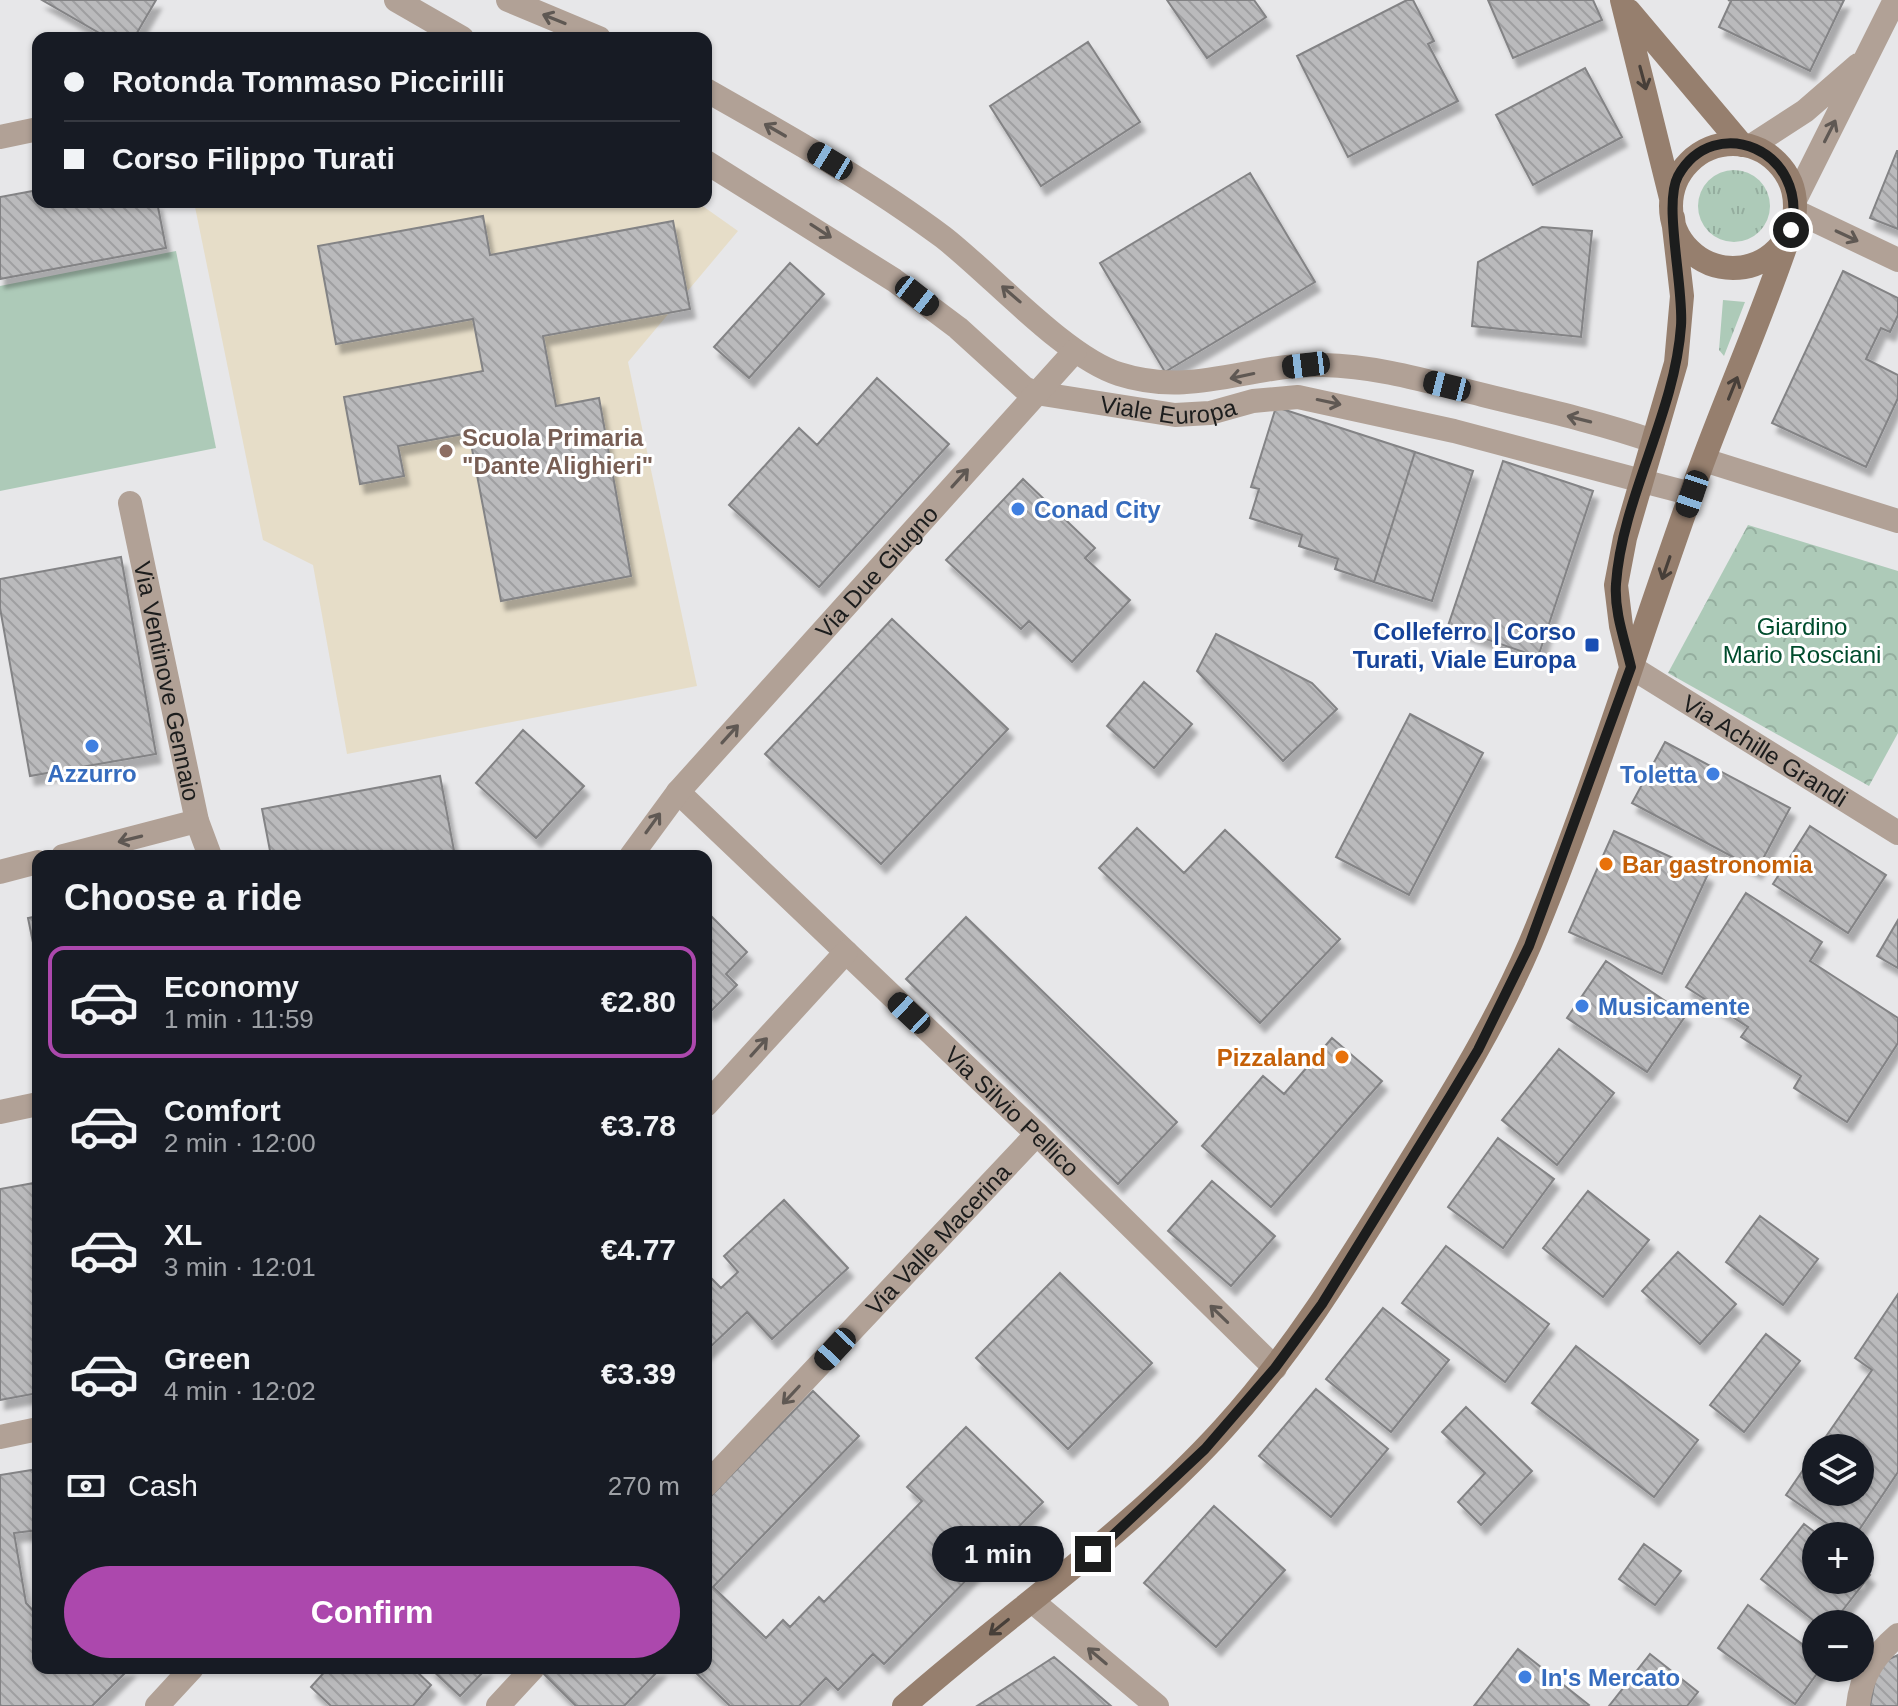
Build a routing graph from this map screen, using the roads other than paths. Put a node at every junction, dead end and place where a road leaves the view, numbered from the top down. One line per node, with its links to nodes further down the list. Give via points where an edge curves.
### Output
1 (396, 0): 5 (street)
2 (508, 0): 6 (street, one-way to 2)
3 (1895, 0): 7 (street)
4 (1622, 1): 11 (main road); 13 (main road, one-way to 13)
5 (452, 32)
6 (585, 32)
7 (1866, 59): 11 (street, via 1817,101); 14 (street, one-way to 7)
8 (712, 94): 16 (street, Viale Europa, one-way to 8, via 972,261 882,194)
9 (32, 130): 10 (street)
10 (0, 137)
11 (1746, 146): 13 (main road, via 1710,148 1692,159 1679,175); 14 (main road, via 1769,155 1784,170)
12 (712, 165): 17 (street, Viale Europa, one-way to 17, via 894,280)
13 (1672, 209): 14 (main road, via 1677,234 1689,250 1725,268 1745,268 1781,247); 18 (main road, via 1681,328)
14 (1794, 214): 15 (street, one-way to 15); 19 (main road, one-way to 14, via 1763,316)
15 (1898, 260)
16 (1075, 351): 17 (street, Via Due Giugno); 18 (street, Viale Europa, one-way to 16, via 1389,372 1306,365 1174,383 1110,371)
17 (1036, 393): 20 (street, Viale Europa, one-way to 20, via 1175,415 1298,397); 25 (street, Via Due Giugno, one-way to 17)
18 (1653, 441): 20 (main road)
19 (1704, 460): 21 (main road); 23 (street)
20 (1642, 481): 21 (street, Viale Europa); 24 (main road, via 1616,585)
21 (1692, 494): 24 (main road, one-way to 24)
22 (130, 503): 26 (street, Via Ventinove Gennaio)
23 (1898, 521)
24 (1631, 667): 27 (street, Via Achille Grandi); 38 (main road, via 1529,946 1478,1050 1322,1304)
25 (678, 792): 30 (street, Via Due Giugno, one-way to 25); 33 (street, Via Silvio Pellico)
26 (197, 821): 28 (street, one-way to 28); 29 (street, Via Ventinove Gennaio)
27 (1898, 833)
28 (86, 850)
29 (208, 850)
30 (635, 850)
31 (32, 864): 32 (street)
32 (0, 872)
33 (846, 952): 34 (street, one-way to 33); 37 (street, Via Silvio Pellico)
34 (712, 1098)
35 (32, 1105): 36 (street)
36 (0, 1112)
37 (1037, 1134): 38 (street, Via Silvio Pellico, one-way to 37); 41 (street, Via Valle Macerina, one-way to 41)
38 (1275, 1368): 42 (main road, via 1226,1427 1155,1498)
39 (32, 1430): 40 (street)
40 (0, 1437)
41 (712, 1479)
42 (1032, 1601): 48 (main road, one-way to 48); 49 (street, one-way to 42)
43 (1898, 1635): 50 (street, via 1872,1661)
44 (186, 1674): 46 (street)
45 (527, 1674): 47 (street)
46 (157, 1706)
47 (498, 1706)
48 (904, 1706)
49 (1157, 1706)
50 (1858, 1706)

